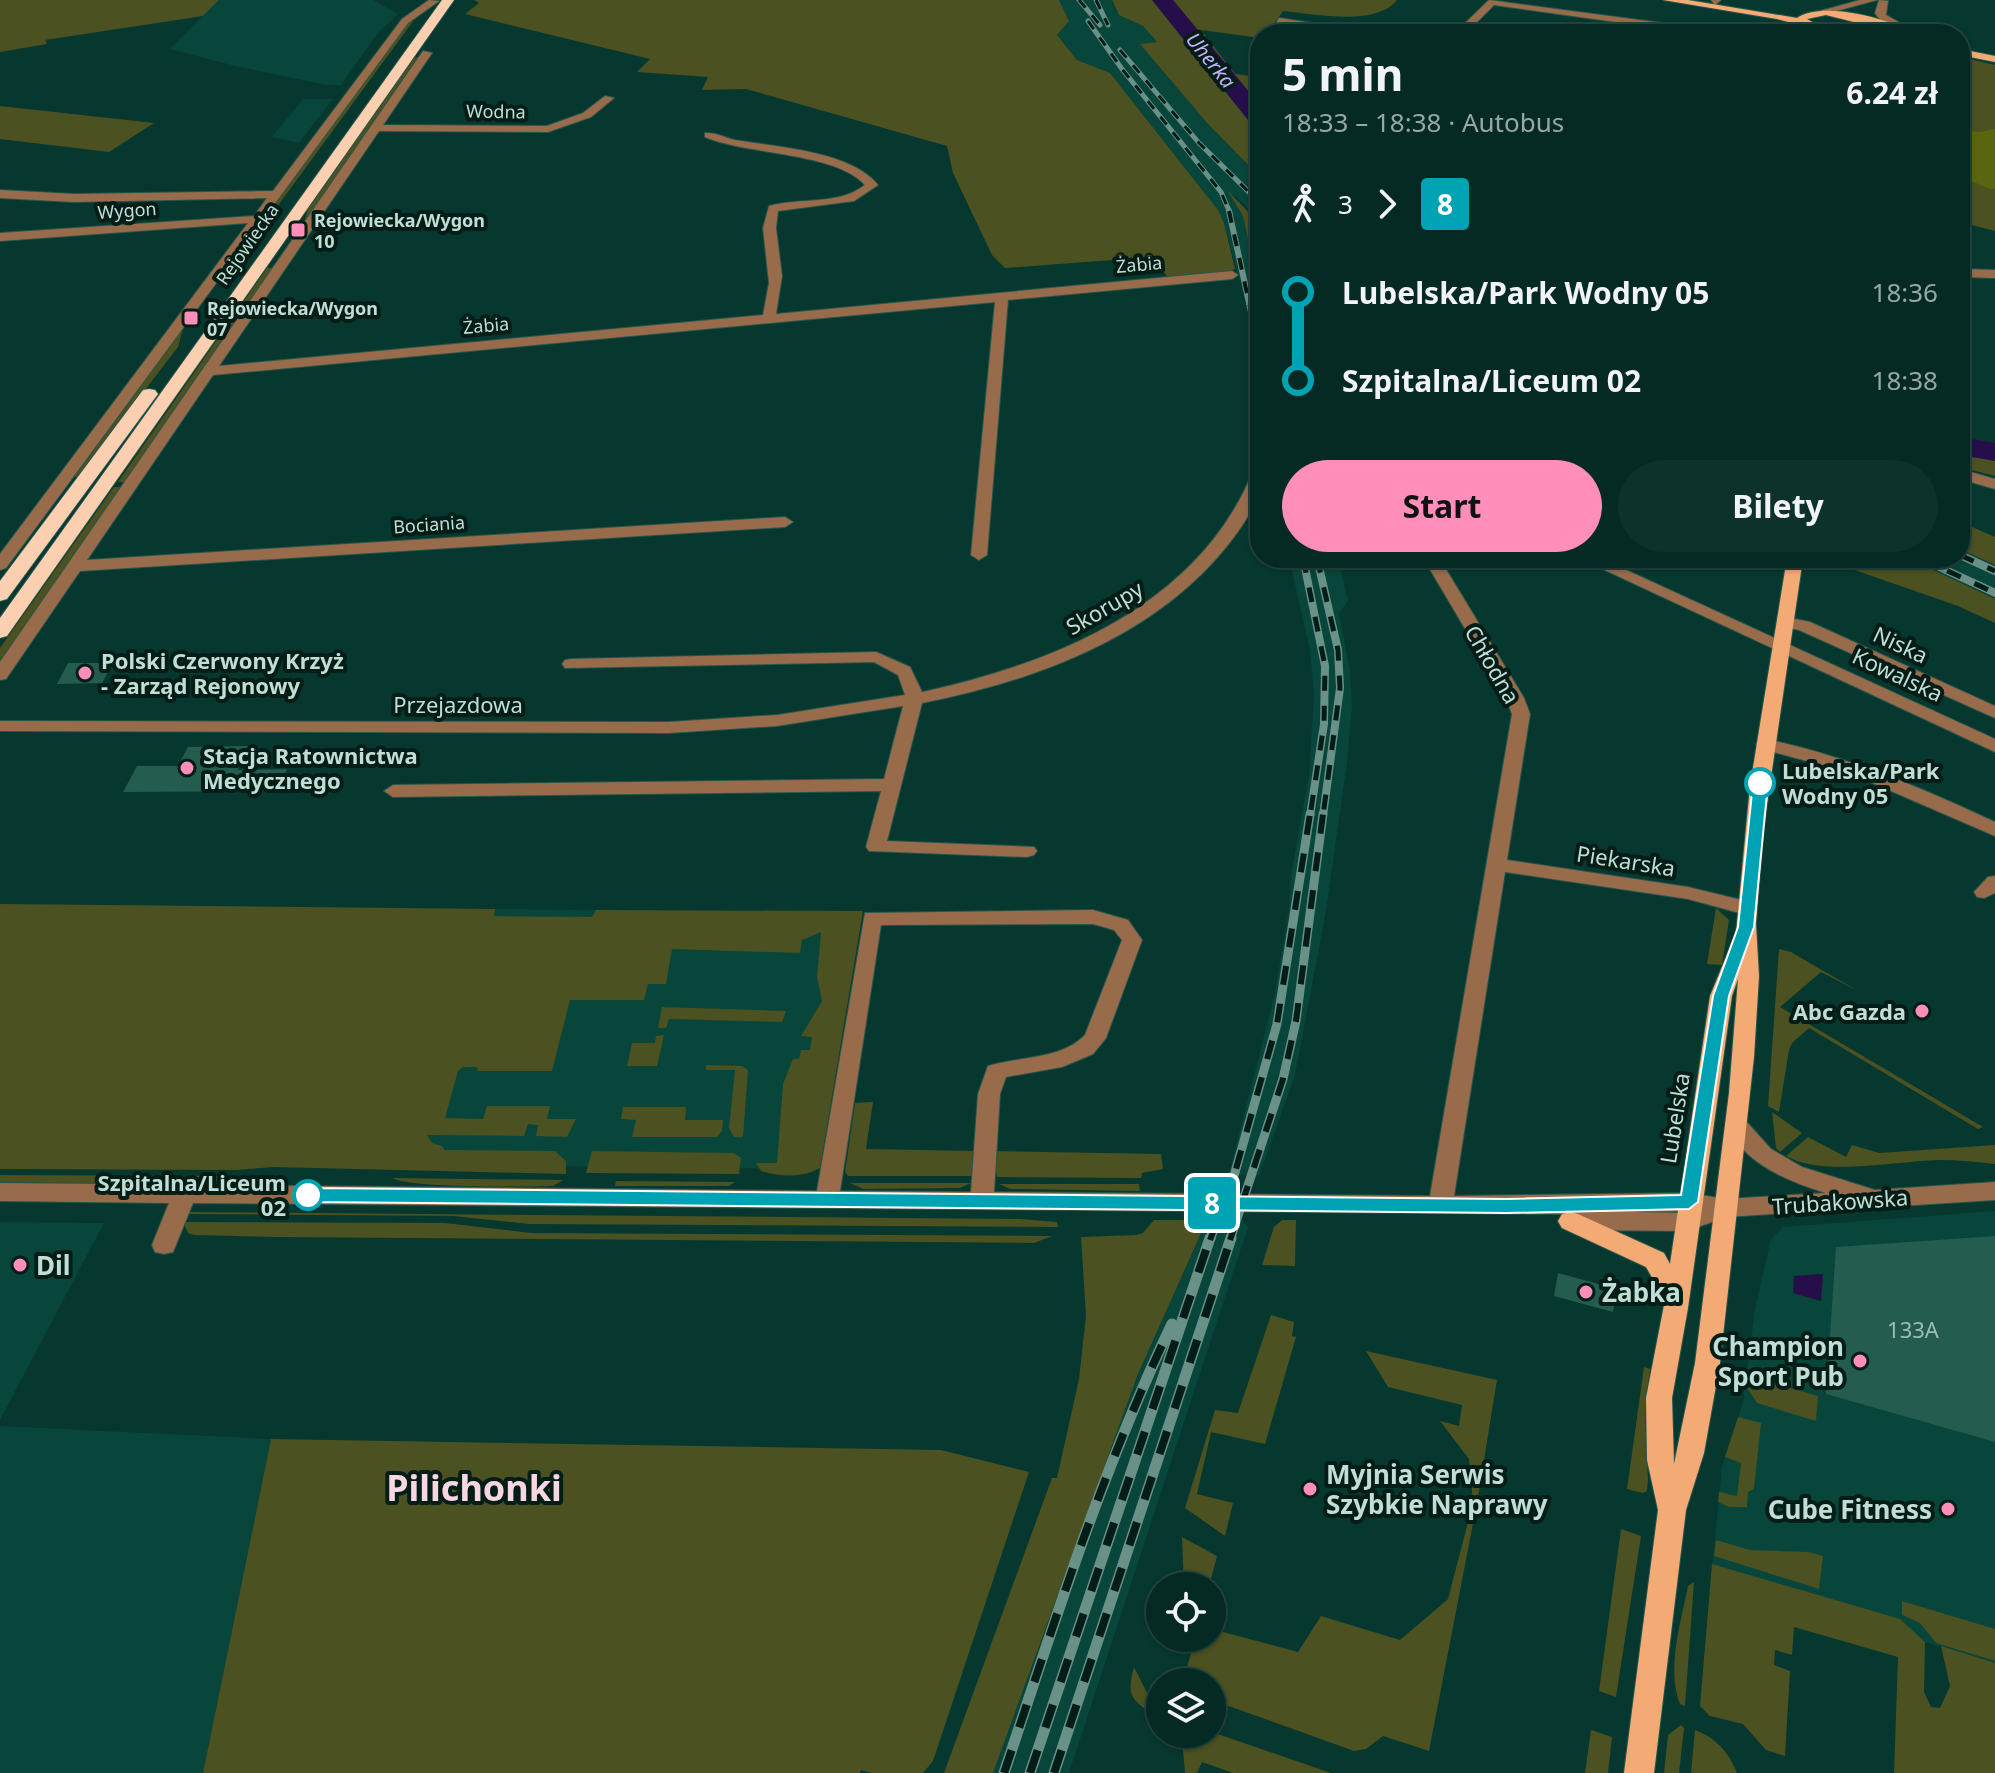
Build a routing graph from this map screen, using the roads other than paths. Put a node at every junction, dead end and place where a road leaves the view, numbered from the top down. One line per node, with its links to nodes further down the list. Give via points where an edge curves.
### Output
1 (439, 0): 20 (highway, Rejowiecka); 27 (street, via 405,21); 46 (highway, Rejowiecka)
2 (1668, 0): 13 (main road)
3 (1696, 0): 6 (main road)
4 (1867, 0): 8 (street)
5 (1884, 0): 16 (street, via 1869,11); 17 (street, via 1880,13)
6 (1715, 1): 8 (main road)
7 (1492, 2): 11 (street); 12 (street)
8 (1822, 12): 14 (main road, via 1804,16); 15 (main road, via 1848,14)
9 (1279, 21): 10 (street)
10 (1299, 24)
11 (1469, 24)
12 (1651, 24)
13 (1790, 24)
14 (1805, 24)
15 (1867, 24)
16 (1869, 24)
17 (1895, 24)
18 (1970, 47): 19 (main road)
19 (1995, 52)
20 (419, 53): 24 (street); 48 (highway, Rejowiecka)
21 (1970, 54): 22 (main road)
22 (1995, 59)
23 (609, 98): 24 (street, Wodna, via 587,115 548,129)
24 (375, 128): 35 (street)
25 (709, 135): 34 (street, via 837,163 859,171 872,185 866,192 835,201 773,209 768,225 776,294)
26 (0, 194): 27 (street)
27 (276, 194): 28 (street)
28 (257, 219): 29 (street, Wygon); 41 (street)
29 (0, 237)
30 (1970, 273): 31 (street)
31 (1995, 274)
32 (1232, 275): 33 (street, Żabia)
33 (1002, 297): 34 (street, Żabia); 40 (street)
34 (768, 319): 35 (street, Żabia)
35 (208, 371): 42 (street)
36 (1970, 477): 37 (street)
37 (1995, 484)
38 (1250, 501): 52 (street, Skorupy, via 1220,548 1130,622 1040,665 978,687)
39 (785, 522): 42 (street, Bociania)
40 (979, 555)
41 (0, 565)
42 (76, 566): 51 (street)
43 (1437, 568): 61 (street, Chłodna, via 1521,714)
44 (1609, 568): 49 (street, Kowalska)
45 (1793, 568): 47 (main road, Lubelska)
46 (0, 595)
47 (1785, 622): 49 (main road, Lubelska); 53 (street, Niska)
48 (0, 632)
49 (1781, 646): 55 (main road, Lubelska); 56 (street, Kowalska)
50 (571, 664): 52 (street, via 876,657 912,679)
51 (0, 675)
52 (914, 699): 54 (street, Przejazdowa, via 781,720 688,727); 57 (street)
53 (1995, 713)
54 (0, 726)
55 (1765, 744): 59 (street, via 1863,771); 62 (main road, Lubelska)
56 (1995, 746)
57 (890, 785): 58 (street); 60 (street, via 876,847)
58 (393, 791)
59 (1995, 830)
60 (1027, 851)
61 (1497, 865): 62 (street, Piekarska, via 1688,893); 67 (street, Chłodna)
62 (1747, 917): 63 (main road, Lubelska, via 1748,984); 73 (main road, Lubelska, via 1721,996)
63 (1736, 1125): 68 (street, via 1764,1157 1796,1176); 72 (main road, Lubelska)
64 (1995, 1191): 68 (street, Trubakowska)
65 (0, 1192): 66 (street)
66 (184, 1195): 69 (street); 75 (street)
67 (1442, 1196): 70 (street); 71 (street)
68 (1882, 1199): 72 (street, Trubakowska)
69 (827, 1200): 70 (street); 70 (street, via 872,918 1093,917 1121,925 1132,940 1086,1051 996,1072 989,1094)
70 (982, 1201)
71 (1507, 1206): 73 (street); 74 (street)
72 (1725, 1208): 73 (street, Trubakowska); 77 (main road, Lubelska, via 1696,1425)
73 (1688, 1212): 74 (street); 76 (main road, Lubelska)
74 (1570, 1221): 76 (main road, via 1655,1260)
75 (164, 1245)
76 (1676, 1297): 77 (main road, Lubelska, via 1659,1398 1660,1460)
77 (1672, 1510): 78 (main road, Lubelska)
78 (1639, 1773)

